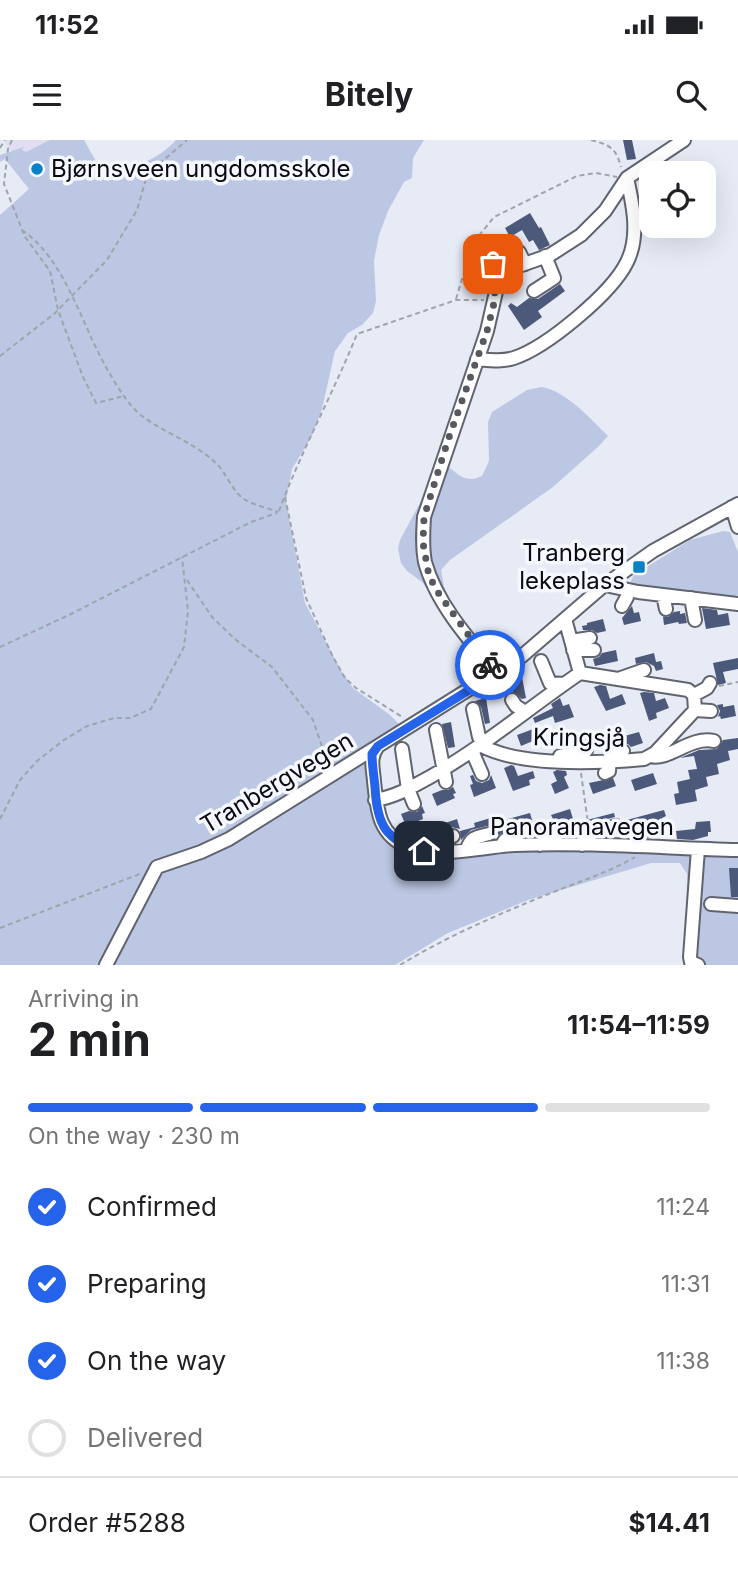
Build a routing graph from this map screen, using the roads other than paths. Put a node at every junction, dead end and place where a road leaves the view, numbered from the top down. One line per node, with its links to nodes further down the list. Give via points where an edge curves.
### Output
1 (684, 140): 2 (street)
2 (666, 144): 3 (street)
3 (626, 178): 4 (street, via 593,225); 8 (street, via 635,211 634,232 628,261 613,284 578,318 514,358)
4 (545, 256): 5 (street); 6 (street, via 554,278)
5 (525, 264): 7 (street, via 503,276); 7 (street, via 519,252 511,249 497,256 492,273)
6 (534, 291)
7 (495, 296): 8 (street)
8 (477, 359): 25 (street, via 424,517 423,543 429,576 439,594)
9 (735, 505): 10 (street); 11 (street, Tranbergvegen, via 653,551)
10 (738, 527)
11 (605, 585): 12 (street); 18 (street, Tranbergvegen)
12 (628, 590): 13 (street); 16 (street)
13 (663, 595): 14 (street); 17 (street)
14 (691, 598): 15 (street); 19 (street)
15 (726, 605)
16 (622, 606)
17 (666, 609)
18 (565, 619): 21 (street); 25 (street, Tranbergvegen)
19 (695, 620)
20 (590, 638): 21 (street)
21 (572, 646): 22 (street); 26 (street)
22 (594, 650)
23 (541, 661): 28 (street, via 550,683)
24 (644, 670): 27 (street)
25 (497, 673): 40 (street, Tranbergvegen)
26 (580, 673): 27 (street); 28 (street)
27 (613, 682): 30 (street, via 666,685)
28 (565, 684): 35 (street, via 544,706)
29 (708, 685): 30 (street)
30 (694, 695): 33 (street)
31 (512, 700): 35 (street)
32 (473, 709): 38 (street)
33 (695, 710): 34 (street); 42 (street, Kringsjå)
34 (711, 711)
35 (525, 712): 38 (street)
36 (436, 730): 45 (street)
37 (714, 741): 42 (street, via 689,743)
38 (479, 747): 43 (street, Kringsjå, via 524,764 550,760); 44 (street); 45 (street)
39 (402, 749): 46 (street)
40 (375, 750): 47 (street, Panoramavegen); 63 (street, Tranbergvegen, via 229,839 157,867)
41 (623, 751): 43 (street, via 610,757)
42 (648, 761): 43 (street, Kringsjå)
43 (607, 767)
44 (482, 774)
45 (445, 775): 46 (street)
46 (408, 789): 47 (street); 48 (street)
47 (375, 800): 60 (street, Panoramavegen, via 377,815 390,836)
48 (414, 804)
49 (616, 826): 55 (street, via 591,834)
50 (567, 829): 54 (street)
51 (524, 831): 56 (street)
52 (489, 834): 57 (street, via 475,837)
53 (453, 836): 60 (street, via 435,841)
54 (540, 845): 55 (street, Panoramavegen); 56 (street, Panoramavegen)
55 (582, 845): 58 (street, Panoramavegen, via 642,842)
56 (500, 846): 57 (street, Panoramavegen)
57 (467, 849): 60 (street, Panoramavegen)
58 (698, 849): 59 (street, Panoramavegen); 64 (street, via 690,957)
59 (738, 850)
60 (426, 851)
61 (711, 904): 62 (street)
62 (738, 906)
63 (106, 965)
64 (698, 965)

